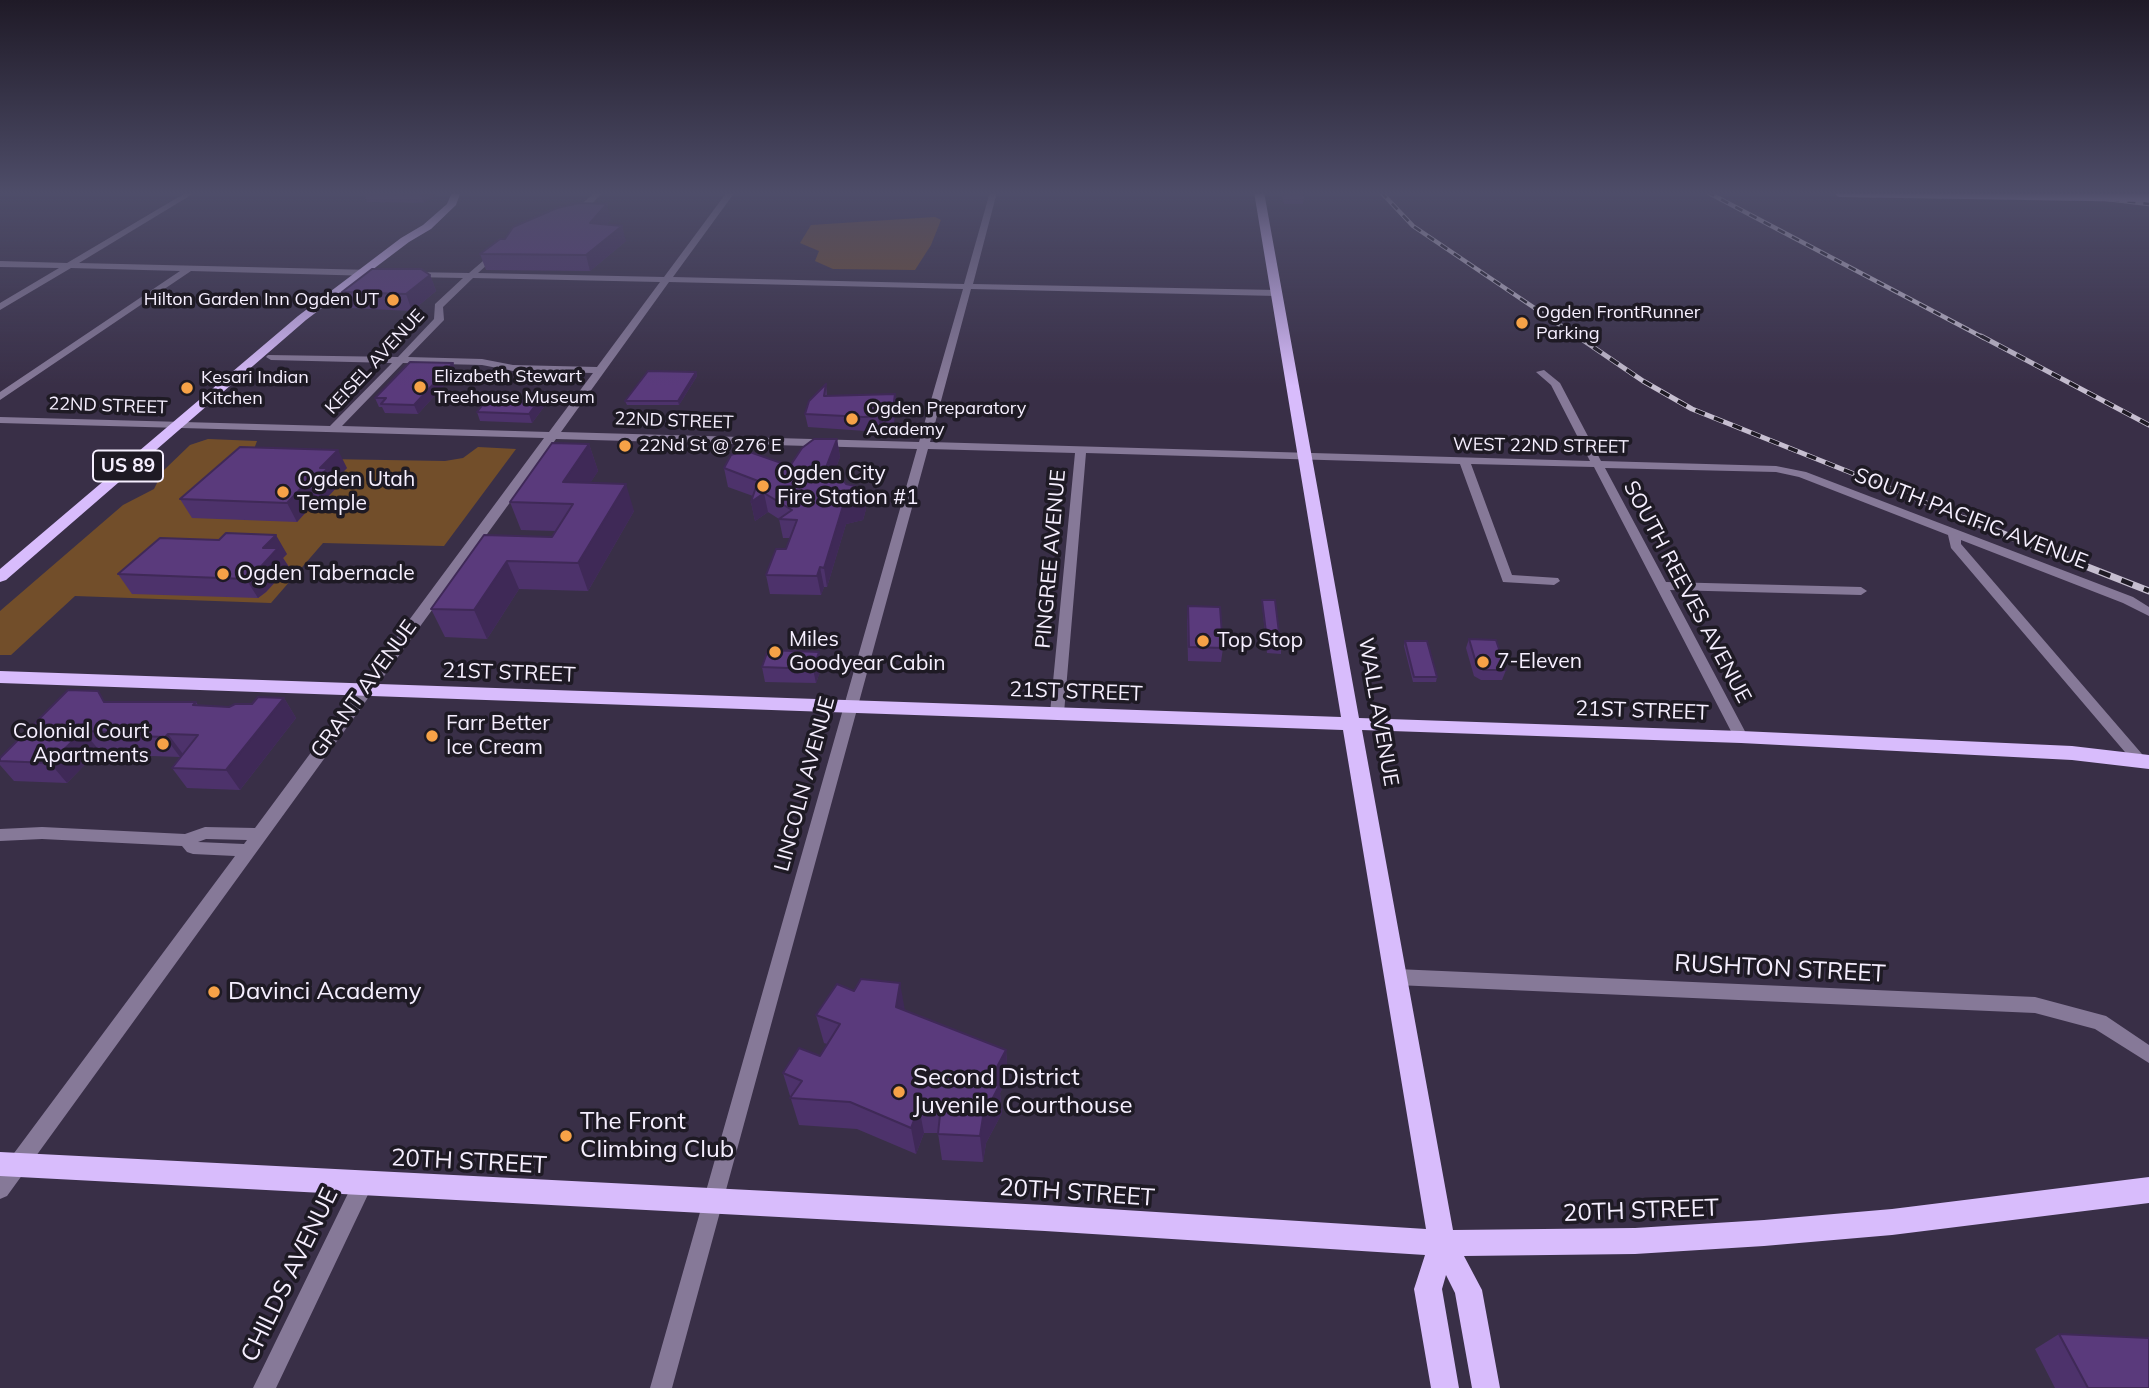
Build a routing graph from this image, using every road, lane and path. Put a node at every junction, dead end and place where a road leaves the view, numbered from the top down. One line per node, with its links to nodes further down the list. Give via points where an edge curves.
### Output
1 (84, 257): 8 (street)
2 (384, 257): 10 (main road, US 89)
3 (490, 257): 13 (street, KEISEL AVENUE)
4 (683, 257): 14 (street, GRANT AVENUE)
5 (975, 257): 15 (street, LINCOLN AVENUE)
6 (1271, 257): 16 (main road, WALL AVENUE)
7 (0, 264): 8 (street)
8 (69, 266): 9 (street); 17 (street)
9 (189, 269): 10 (street); 24 (street)
10 (364, 273): 11 (street); 18 (main road, US 89)
11 (388, 273)
12 (400, 274): 13 (street)
13 (471, 275): 14 (street); 20 (street, KEISEL AVENUE, via 438,306 439,320)
14 (667, 279): 15 (street); 21 (street, GRANT AVENUE)
15 (967, 286): 16 (street); 29 (street, LINCOLN AVENUE)
16 (1277, 293): 31 (main road, WALL AVENUE)
17 (0, 307)
18 (317, 309): 19 (main road, US 89, via 317,318); 23 (main road, US 89)
19 (271, 357): 20 (street); 23 (main road, US 89)
20 (403, 360): 21 (street); 27 (street, KEISEL AVENUE)
21 (601, 370): 28 (street, GRANT AVENUE)
22 (1541, 372): 33 (street, SOUTH REEVES AVENUE, via 1555,383)
23 (234, 378): 26 (main road, US 89)
24 (0, 397)
25 (0, 420): 26 (street, 22ND STREET)
26 (178, 425): 27 (street, 22ND STREET); 36 (main road, US 89)
27 (333, 429): 28 (street, 22ND STREET)
28 (552, 435): 29 (street, 22ND STREET); 43 (street, GRANT AVENUE)
29 (923, 446): 30 (street, 22ND STREET); 45 (street, LINCOLN AVENUE)
30 (1081, 450): 31 (street, 22ND STREET); 46 (street, PINGREE AVENUE)
31 (1306, 457): 32 (street, WEST 22ND STREET); 47 (main road, WALL AVENUE)
32 (1465, 462): 33 (street, WEST 22ND STREET); 37 (street, via 1507,579)
33 (1600, 465): 34 (street, WEST 22ND STREET); 38 (street, SOUTH REEVES AVENUE)
34 (1776, 469): 35 (street, SOUTH PACIFIC AVENUE, via 1802,474)
35 (1954, 533): 40 (street, SOUTH PACIFIC AVENUE); 49 (street, via 1955,545)
36 (0, 577)
37 (1553, 581)
38 (1661, 586): 39 (street); 48 (street, SOUTH REEVES AVENUE)
39 (1861, 591)
40 (2149, 612)
41 (0, 677): 42 (main road, 21ST STREET)
42 (80, 680): 43 (main road, 21ST STREET); 44 (street)
43 (364, 690): 45 (main road, 21ST STREET); 50 (street, GRANT AVENUE)
44 (62, 697)
45 (850, 708): 46 (main road, 21ST STREET); 60 (street, LINCOLN AVENUE)
46 (1057, 713): 47 (main road, 21ST STREET)
47 (1352, 724): 48 (main road, 21ST STREET); 54 (main road, WALL AVENUE)
48 (1741, 737): 49 (main road, 21ST STREET, via 2072,753)
49 (2145, 761)
50 (259, 834): 52 (street, via 205,833); 53 (street, GRANT AVENUE)
51 (0, 835): 52 (street, via 42,832)
52 (186, 840): 53 (street, via 194,848)
53 (247, 850): 56 (street, GRANT AVENUE)
54 (1396, 977): 55 (street, RUSHTON STREET, via 2035,1005 2099,1022); 61 (main road, WALL AVENUE)
55 (2149, 1055)
56 (9, 1165): 57 (main road, 20TH STREET); 58 (street, GRANT AVENUE)
57 (363, 1184): 60 (main road, 20TH STREET); 62 (street, CHILDS AVENUE)
58 (0, 1189)
59 (2149, 1190): 61 (main road, 20TH STREET, via 1764,1233)
60 (712, 1202): 61 (main road, 20TH STREET); 63 (street, LINCOLN AVENUE)
61 (1442, 1242): 64 (main road, WALL AVENUE, via 1428,1289); 65 (main road, WALL AVENUE, via 1468,1290)
62 (264, 1388)
63 (661, 1388)
64 (1444, 1388)
65 (1486, 1388)

